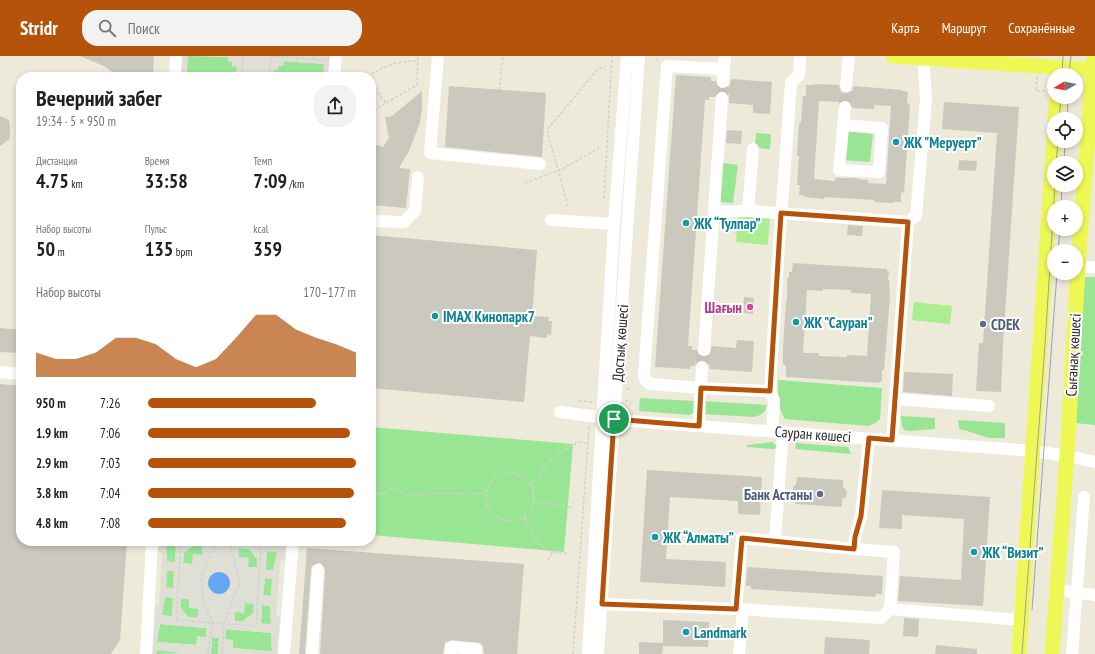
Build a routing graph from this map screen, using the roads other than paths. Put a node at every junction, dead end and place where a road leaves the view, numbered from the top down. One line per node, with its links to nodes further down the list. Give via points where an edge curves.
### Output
1 (176, 56): 15 (street)
2 (438, 56): 25 (street, via 430,153)
3 (627, 56): 33 (street, Достық көшесі)
4 (639, 56): 47 (street, Достық көшесі)
5 (725, 56): 14 (street)
6 (800, 56): 29 (street, via 799,76 791,83)
7 (849, 56): 18 (street)
8 (893, 56): 9 (main road)
9 (897, 56): 11 (main road)
10 (332, 58): 16 (street)
11 (925, 58): 12 (main road); 32 (street, via 926,99 916,216)
12 (1059, 66): 13 (main road)
13 (1094, 66): 21 (main road, Сығанақ көшесі)
14 (724, 69): 17 (street); 42 (street, via 667,66 644,375 650,384)
15 (175, 72)
16 (333, 72)
17 (723, 82)
18 (846, 86)
19 (722, 98): 28 (street)
20 (845, 108): 22 (street)
21 (1092, 118): 34 (main road, Сығанақ көшесі)
22 (843, 125): 22 (street, via 839,170 879,172 882,128)
23 (1053, 148): 52 (main road)
24 (753, 149): 27 (street)
25 (540, 164)
26 (418, 177): 31 (street, via 415,212 404,222)
27 (748, 211): 28 (street); 29 (street)
28 (714, 212): 38 (street)
29 (781, 213): 32 (street); 43 (street)
30 (551, 220): 33 (street)
31 (376, 221)
32 (908, 222): 44 (street)
33 (614, 224): 47 (street, Достық көшесі)
34 (1080, 244)
35 (1083, 267): 36 (street)
36 (1095, 268)
37 (1077, 280): 53 (main road, Сығанақ көшесі)
38 (704, 350)
39 (702, 367): 42 (street)
40 (0, 372): 41 (street)
41 (16, 374)
42 (701, 388): 43 (street); 48 (street)
43 (770, 391): 49 (street, via 774,400)
44 (895, 399): 45 (street); 51 (street)
45 (988, 406)
46 (560, 412): 47 (street, Сауран көшесі)
47 (603, 418): 48 (street, Сауран көшесі); 64 (street, Достық көшесі); 73 (street, Достық көшесі)
48 (699, 426): 49 (street, Сауран көшесі)
49 (777, 432): 50 (street, Сауран көшесі); 56 (street)
50 (869, 438): 51 (street, Сауран көшесі); 59 (street, via 861,516)
51 (892, 440): 52 (street, Сауран көшесі)
52 (1034, 451): 53 (street, Сауран көшесі); 67 (main road)
53 (1067, 456): 54 (street, Сауран көшесі); 61 (main road, Сығанақ көшесі)
54 (1095, 462)
55 (1084, 496): 62 (street)
56 (775, 540): 59 (street); 65 (street, via 742,538)
57 (152, 546): 68 (street)
58 (289, 546): 69 (street)
59 (854, 549): 66 (street, via 894,552)
60 (318, 570): 70 (street)
61 (1056, 590): 62 (street); 77 (main road, Сығанақ көшесі)
62 (1076, 592): 63 (street); 78 (street)
63 (1095, 595)
64 (602, 604): 65 (street); 74 (street, Достық көшесі)
65 (740, 609): 66 (street, via 881,618); 75 (street)
66 (890, 609): 67 (street)
67 (1022, 620): 76 (main road)
68 (146, 654)
69 (284, 654)
70 (312, 654)
71 (450, 654): 72 (street, via 450,647 476,649)
72 (476, 654)
73 (588, 654)
74 (598, 654)
75 (739, 654)
76 (1019, 654)
77 (1052, 654)
78 (1072, 654)

